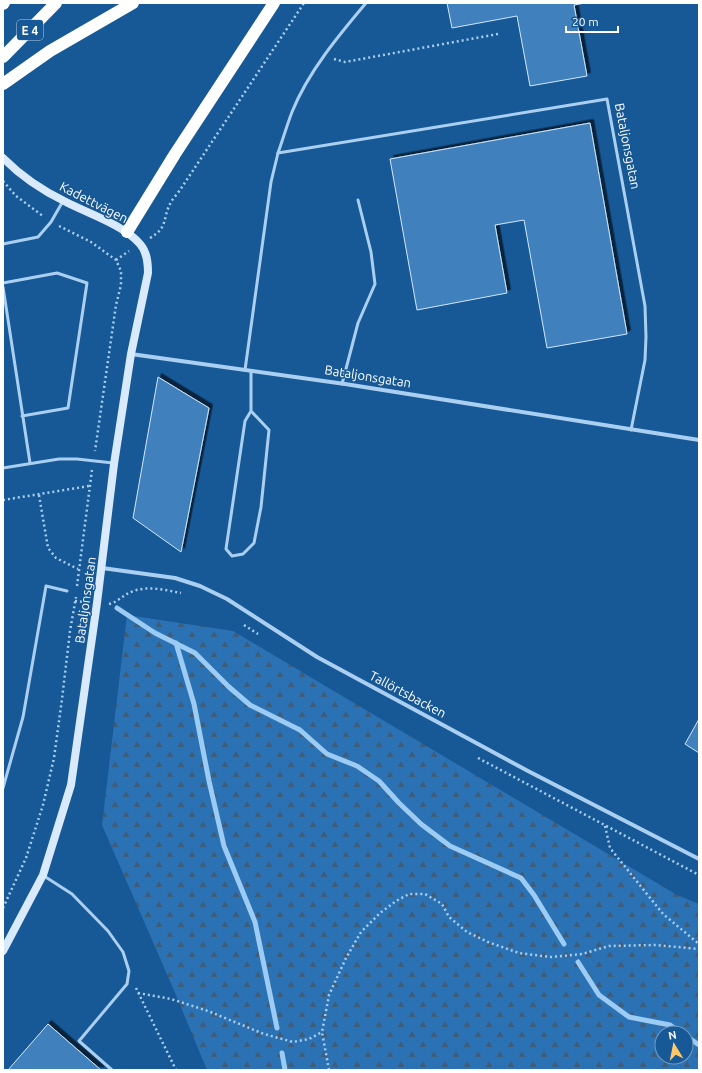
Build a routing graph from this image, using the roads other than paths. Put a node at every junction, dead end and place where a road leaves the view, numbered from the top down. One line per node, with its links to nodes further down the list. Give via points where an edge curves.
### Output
1 (56, 3): 5 (highway, E 4)
2 (133, 3): 6 (highway, via 67,41)
3 (274, 3): 11 (highway)
4 (366, 3): 7 (lane, via 312,74 292,111)
5 (3, 56)
6 (3, 84)
7 (278, 153): 16 (lane, via 271,182); 21 (lane, Bataljonsgatan, via 607,99 645,306 645,360)
8 (3, 158): 10 (street, Kadettvägen, via 30,180)
9 (358, 200): 18 (lane, via 371,252 375,284 358,323)
10 (63, 201): 11 (street, Kadettvägen); 12 (lane, via 51,222 38,237)
11 (127, 232): 15 (street, Kadettvägen, via 140,244 148,263)
12 (3, 244)
13 (3, 282): 20 (lane, via 57,273 87,283 68,408)
14 (3, 287): 20 (lane)
15 (132, 354): 16 (street, Bataljonsgatan); 24 (street, Bataljonsgatan)
16 (245, 370): 17 (street, Bataljonsgatan)
17 (251, 371): 18 (street, Bataljonsgatan); 19 (lane)
18 (342, 384): 21 (street, Bataljonsgatan)
19 (251, 411): 19 (lane, via 269,430 261,507 254,543 243,554 232,556 226,550 245,421)
20 (22, 416): 23 (lane)
21 (631, 430): 22 (street, Bataljonsgatan)
22 (699, 440)
23 (30, 463): 24 (lane, via 77,459); 25 (lane)
24 (114, 464): 26 (street, Bataljonsgatan)
25 (3, 468)
26 (102, 568): 29 (street, Tallörtsbacken, via 175,578 212,591 318,657); 30 (street, Bataljonsgatan, via 71,785)
27 (67, 591): 28 (lane, via 46,586 23,717)
28 (3, 788)
29 (699, 860)
30 (43, 875): 31 (street, Bataljonsgatan); 32 (lane, via 72,894 108,931 123,952 129,970 127,984 79,1041)
31 (3, 952)
32 (112, 1070)

